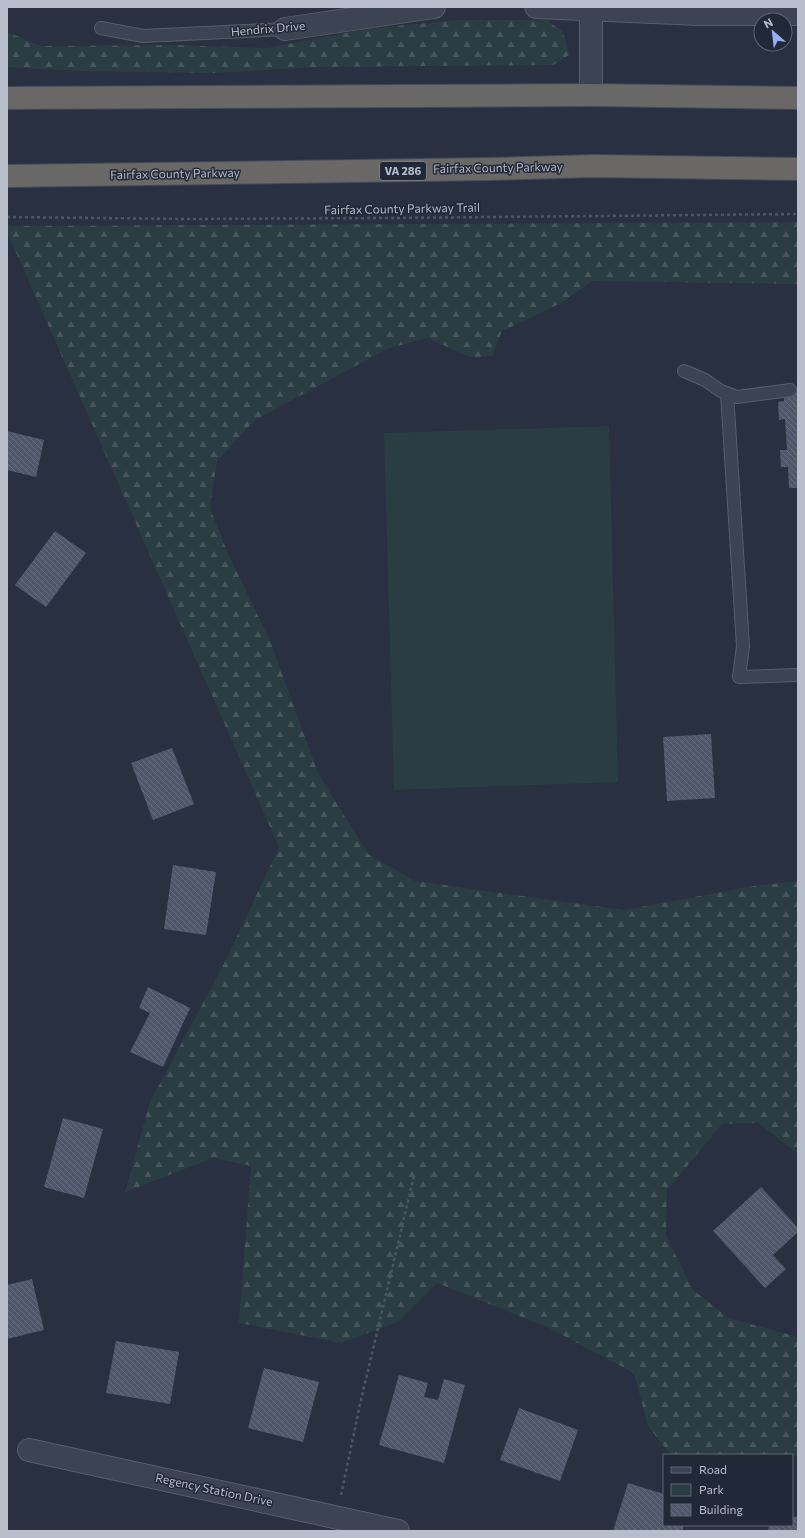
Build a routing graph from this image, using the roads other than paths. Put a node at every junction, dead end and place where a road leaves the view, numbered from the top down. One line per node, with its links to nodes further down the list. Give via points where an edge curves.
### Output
1 (434, 7): 6 (street, Hendrix Drive)
2 (536, 7): 3 (street)
3 (591, 8): 4 (street, via 699,14); 7 (street)
4 (798, 14)
5 (101, 28): 6 (lane, Hendrix Drive, via 143,36)
6 (285, 29)
7 (591, 95): 8 (highway); 9 (highway)
8 (7, 98)
9 (798, 98)
10 (798, 169): 11 (highway, Fairfax County Parkway / VA 286, via 594,166)
11 (7, 176)
12 (684, 370): 14 (lane)
13 (790, 390): 14 (lane, via 737,397)
14 (727, 393): 15 (lane, via 743,646 739,677)
15 (798, 675)
16 (29, 1450): 17 (street, Regency Station Drive)
17 (398, 1531)

